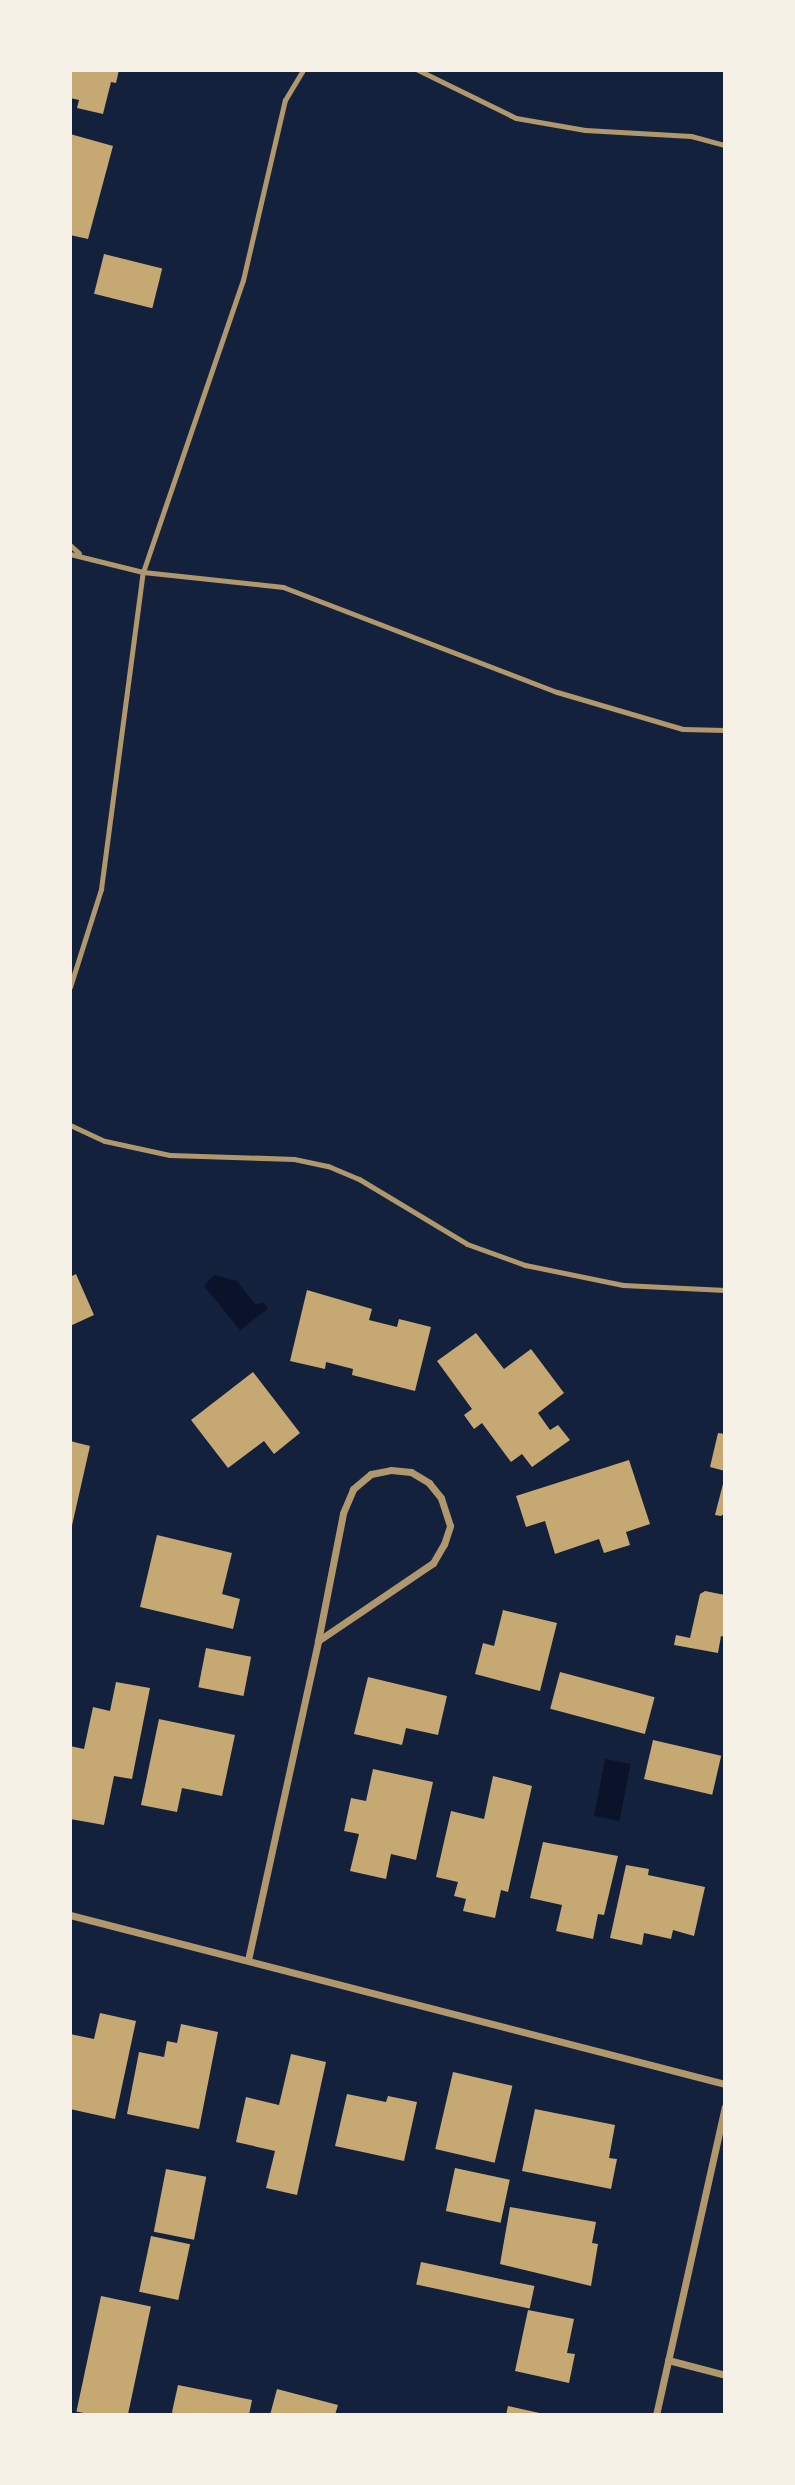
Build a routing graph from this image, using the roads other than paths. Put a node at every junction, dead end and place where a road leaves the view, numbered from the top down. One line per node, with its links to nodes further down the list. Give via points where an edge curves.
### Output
1 (303, 70): 7 (lane, via 285,100 243,280)
2 (418, 70): 3 (lane, via 516,118 585,130 691,136)
3 (725, 145)
4 (70, 545): 5 (lane)
5 (79, 553): 6 (lane); 7 (lane)
6 (70, 554)
7 (144, 572): 8 (lane, via 283,587 557,692 683,729); 9 (lane, via 101,889)
8 (725, 730)
9 (70, 986)
10 (70, 1125): 11 (lane, via 105,1141 170,1155 294,1159 328,1166 359,1179 467,1244 525,1265 623,1285)
11 (725, 1290)
12 (318, 1640): 12 (street, via 343,1513 353,1489 371,1474 391,1470 411,1472 429,1483 441,1498 450,1526 433,1563); 14 (street)
13 (70, 1915): 14 (street)
14 (248, 1960): 15 (street)
15 (725, 2084)
16 (725, 2107): 17 (street)
17 (668, 2360): 18 (street); 19 (street)
18 (725, 2375)
19 (656, 2415)

